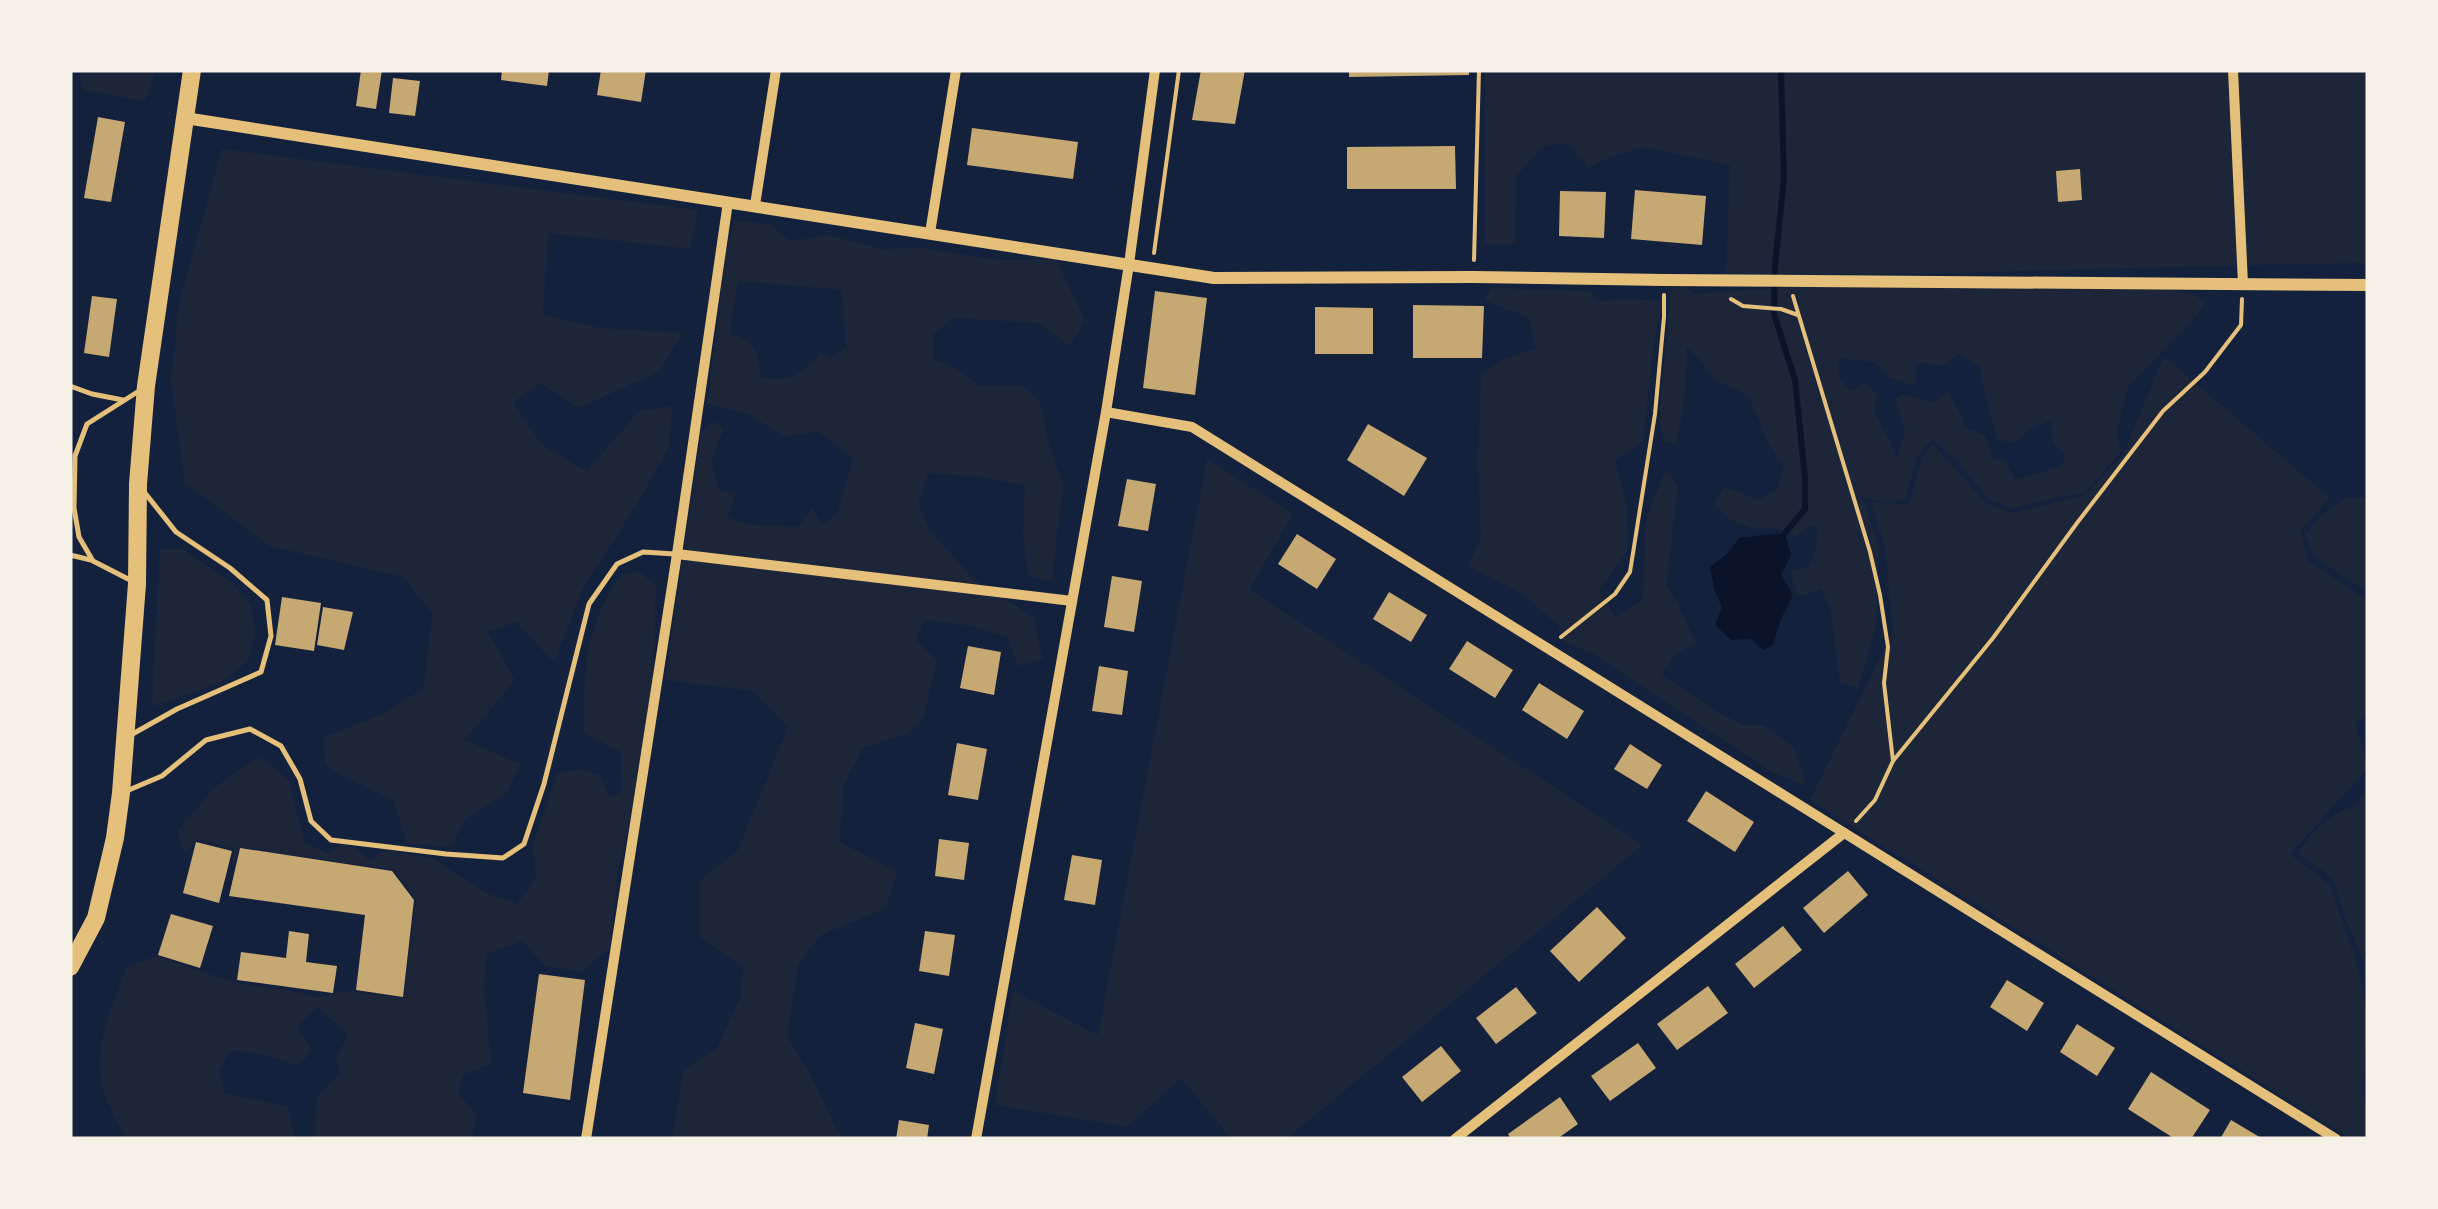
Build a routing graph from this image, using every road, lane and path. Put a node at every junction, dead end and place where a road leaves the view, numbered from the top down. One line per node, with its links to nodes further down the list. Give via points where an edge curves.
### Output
1 (192, 70): 8 (main road)
2 (776, 70): 10 (street)
3 (956, 70): 11 (street)
4 (1151, 70): 12 (street)
5 (1180, 70): 13 (path)
6 (1479, 70): 14 (path)
7 (2233, 70): 18 (street)
8 (185, 118): 9 (street); 22 (main road)
9 (728, 202): 10 (street); 26 (street)
10 (755, 205): 11 (street)
11 (930, 233): 12 (street)
12 (1129, 264): 13 (street); 24 (street)
13 (1152, 268): 14 (street, via 1214,278)
14 (1474, 277): 15 (street)
15 (1664, 280): 16 (street); 31 (path, via 1654,414 1630,572 1616,594)
16 (1710, 281): 17 (street); 20 (path, via 1743,306)
17 (1780, 281): 18 (street); 20 (path)
18 (2242, 284): 19 (street); 33 (path, via 2241,325 2163,411)
19 (2368, 284)
20 (1798, 315): 33 (path, via 1880,595)
21 (70, 386): 23 (lane)
22 (146, 386): 23 (lane); 25 (main road)
23 (126, 400): 28 (lane, via 87,424 75,456 78,537)
24 (1106, 412): 30 (street); 31 (street, via 1192,427)
25 (138, 484): 29 (main road); 32 (lane, via 176,532 267,600 271,636 261,672)
26 (677, 554): 30 (street); 34 (lane, via 643,552 618,564 589,604 524,844 503,858 332,840 311,821 300,779 281,746 250,729 206,740 162,776); 38 (street)
27 (70, 555): 28 (lane)
28 (93, 561): 29 (lane)
29 (136, 584): 32 (main road)
30 (1072, 602): 39 (street)
31 (1546, 648): 35 (street)
32 (127, 738): 34 (main road)
33 (1893, 761): 35 (path, via 1876,800)
34 (122, 793): 36 (main road, via 96,918)
35 (1844, 833): 40 (street); 41 (street)
36 (78, 939): 37 (main road)
37 (70, 967)
38 (586, 1139)
39 (976, 1139)
40 (1455, 1139)
41 (2336, 1139)

